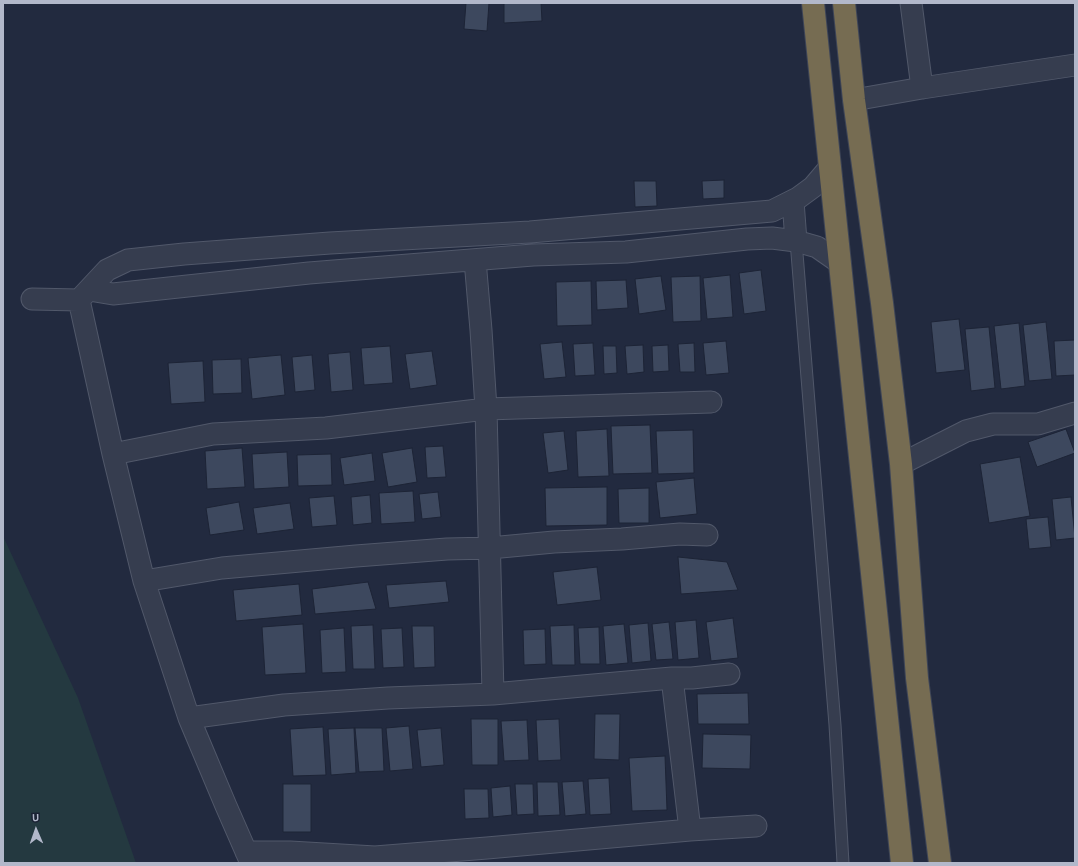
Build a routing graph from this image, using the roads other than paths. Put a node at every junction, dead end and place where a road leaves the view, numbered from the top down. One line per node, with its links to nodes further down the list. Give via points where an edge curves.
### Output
1 (813, 3): 7 (highway)
2 (844, 3): 6 (highway)
3 (912, 3): 5 (street)
4 (1075, 65): 5 (street)
5 (922, 88): 6 (street)
6 (854, 100): 22 (highway)
7 (830, 167): 8 (street, via 813,187); 14 (highway)
8 (793, 201): 9 (street, via 772,211); 11 (street)
9 (530, 232): 10 (street); 12 (street)
10 (409, 239): 15 (street); 16 (street, via 192,253 128,260 107,270)
11 (796, 241): 12 (street, via 772,238 747,239 626,252); 14 (street, via 817,247); 34 (lane, via 834,717)
12 (533, 255): 13 (street)
13 (475, 260): 15 (street); 19 (street)
14 (840, 263): 35 (highway)
15 (411, 265): 16 (street)
16 (84, 295): 17 (street); 21 (street)
17 (32, 299)
18 (712, 402): 19 (street)
19 (486, 410): 21 (street, via 326,428 213,434); 24 (street)
20 (1075, 414): 22 (street, via 1038,424 993,424 966,431)
21 (113, 454): 25 (street)
22 (901, 464): 36 (highway, via 917,678)
23 (707, 535): 24 (street, via 680,534)
24 (490, 548): 25 (street, via 447,549 222,568); 28 (street)
25 (144, 581): 29 (street)
26 (729, 674): 27 (street)
27 (672, 678): 28 (street); 31 (street)
28 (493, 694): 29 (street, via 284,705)
29 (189, 718): 32 (street)
30 (756, 826): 31 (street)
31 (690, 830): 33 (street)
32 (248, 858): 33 (street, via 290,852)
33 (373, 860)
34 (843, 863)
35 (902, 863)
36 (940, 863)

